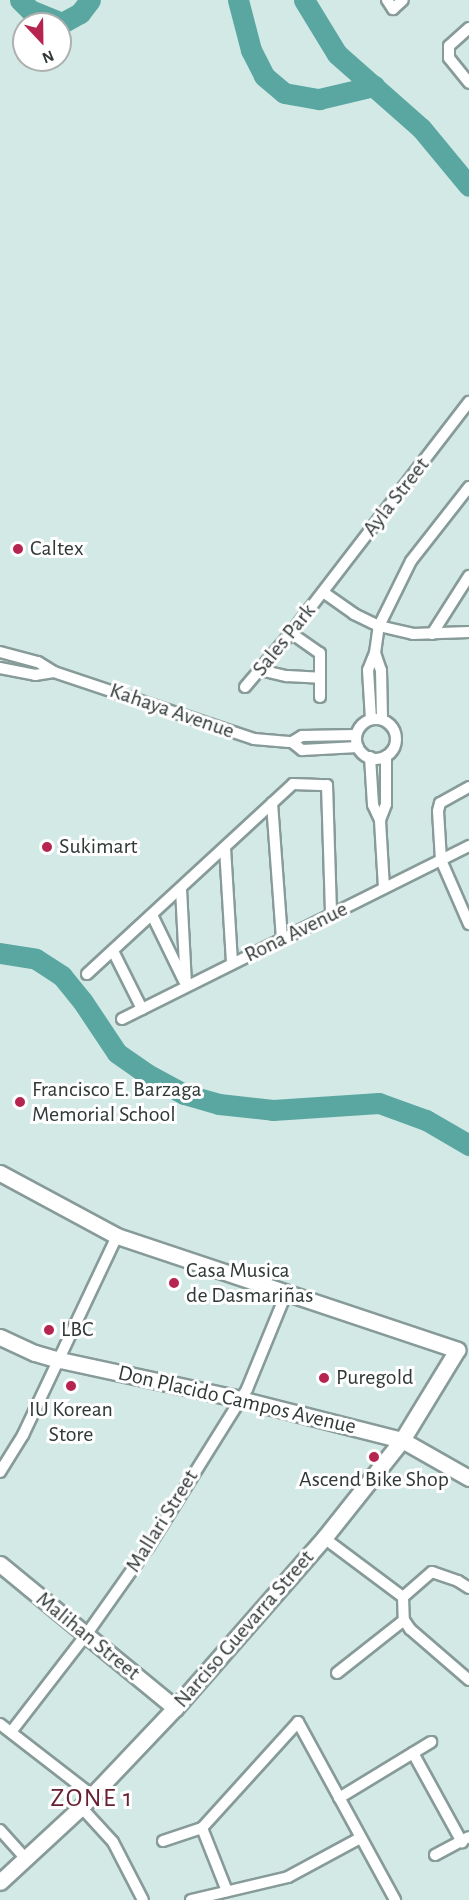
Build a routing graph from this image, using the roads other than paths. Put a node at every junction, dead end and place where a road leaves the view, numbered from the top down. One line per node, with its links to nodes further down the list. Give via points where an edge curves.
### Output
1 (387, 0): 2 (street, via 393,9)
2 (403, 0)
3 (469, 28): 4 (street, via 449,46 448,58)
4 (469, 83)
5 (469, 402): 8 (street, Ayla Street)
6 (469, 487): 9 (street, via 411,561)
7 (469, 576): 12 (street)
8 (322, 592): 9 (street); 11 (street, Sales Park)
9 (379, 626): 12 (street); 20 (street, via 375,653 381,670)
10 (469, 632): 12 (street)
11 (291, 633): 15 (street, Sales Park); 17 (street, via 320,653)
12 (432, 634)
13 (0, 652): 16 (street, Kahaya Avenue, via 38,662)
14 (0, 668): 16 (street, Kahaya Avenue, via 35,675)
15 (260, 670): 17 (street); 18 (street, Sales Park)
16 (54, 672): 22 (street, Kahaya Avenue, via 254,739)
17 (320, 678): 19 (street)
18 (245, 687)
19 (320, 697)
20 (376, 719): 21 (street, via 361,725); 24 (street, via 388,722 395,733 395,746)
21 (356, 735): 22 (street, Kahaya Avenue, via 302,736); 23 (street)
22 (292, 742): 23 (street, Kahaya Avenue, via 302,750)
23 (358, 747): 25 (street)
24 (386, 756): 25 (street); 28 (street, via 386,804)
25 (370, 757): 28 (street, via 373,805)
26 (469, 787): 31 (street, via 440,803)
27 (272, 803): 30 (street); 35 (street, via 293,784 327,785); 38 (street)
28 (380, 820): 33 (street)
29 (469, 846): 31 (street, Rona Avenue)
30 (225, 848): 32 (street); 40 (street)
31 (441, 860): 33 (street, Rona Avenue); 34 (street)
32 (181, 888): 36 (street); 42 (street)
33 (384, 888): 35 (street, Rona Avenue)
34 (467, 912): 37 (street)
35 (331, 914): 38 (street, Rona Avenue)
36 (152, 915): 39 (street); 42 (street)
37 (469, 924)
38 (282, 939): 40 (street, Rona Avenue)
39 (113, 951): 41 (street); 43 (street)
40 (232, 964): 42 (street, Rona Avenue)
41 (87, 974)
42 (186, 987): 43 (street, Rona Avenue)
43 (142, 1009): 44 (street, Rona Avenue)
44 (122, 1019)
45 (0, 1173): 46 (street)
46 (117, 1236): 47 (street); 50 (street)
47 (286, 1294): 49 (street); 51 (street, Mallari Street)
48 (0, 1337): 50 (street, Don Placido Campos Avenue)
49 (463, 1352): 52 (street, Narciso Guevarra Street)
50 (60, 1360): 51 (street, Don Placido Campos Avenue); 53 (street)
51 (240, 1399): 52 (street, Don Placido Campos Avenue); 60 (street, Mallari Street, via 149,1546)
52 (402, 1440): 54 (street, Don Placido Campos Avenue); 55 (street, Narciso Guevarra Street)
53 (0, 1472)
54 (469, 1478)
55 (324, 1538): 58 (street); 63 (street, Narciso Guevarra Street)
56 (0, 1564): 60 (street, Malihan Street)
57 (469, 1588): 58 (street, via 432,1572)
58 (403, 1598): 59 (street)
59 (404, 1620): 61 (street); 62 (street)
60 (86, 1635): 63 (street, Malihan Street); 65 (street, Mallari Street)
61 (337, 1673)
62 (469, 1680)
63 (175, 1708): 68 (street, Narciso Guevarra Street)
64 (0, 1724): 65 (street)
65 (11, 1732): 68 (street)
66 (432, 1742): 67 (street)
67 (413, 1753): 69 (street); 74 (street)
68 (92, 1795): 70 (street, Narciso Guevarra Street)
69 (339, 1798): 71 (street, via 298,1722); 73 (street)
70 (81, 1807): 77 (street, Narciso Guevarra Street); 80 (street, via 113,1842)
71 (202, 1828): 75 (street); 79 (street)
72 (0, 1830): 77 (street)
73 (360, 1838): 79 (street, via 288,1877); 82 (street)
74 (465, 1839): 76 (street)
75 (163, 1840)
76 (435, 1856)
77 (26, 1858): 78 (street, Narciso Guevarra Street)
78 (0, 1881)
79 (227, 1891): 81 (street)
80 (143, 1900)
81 (191, 1900)
82 (395, 1900)

